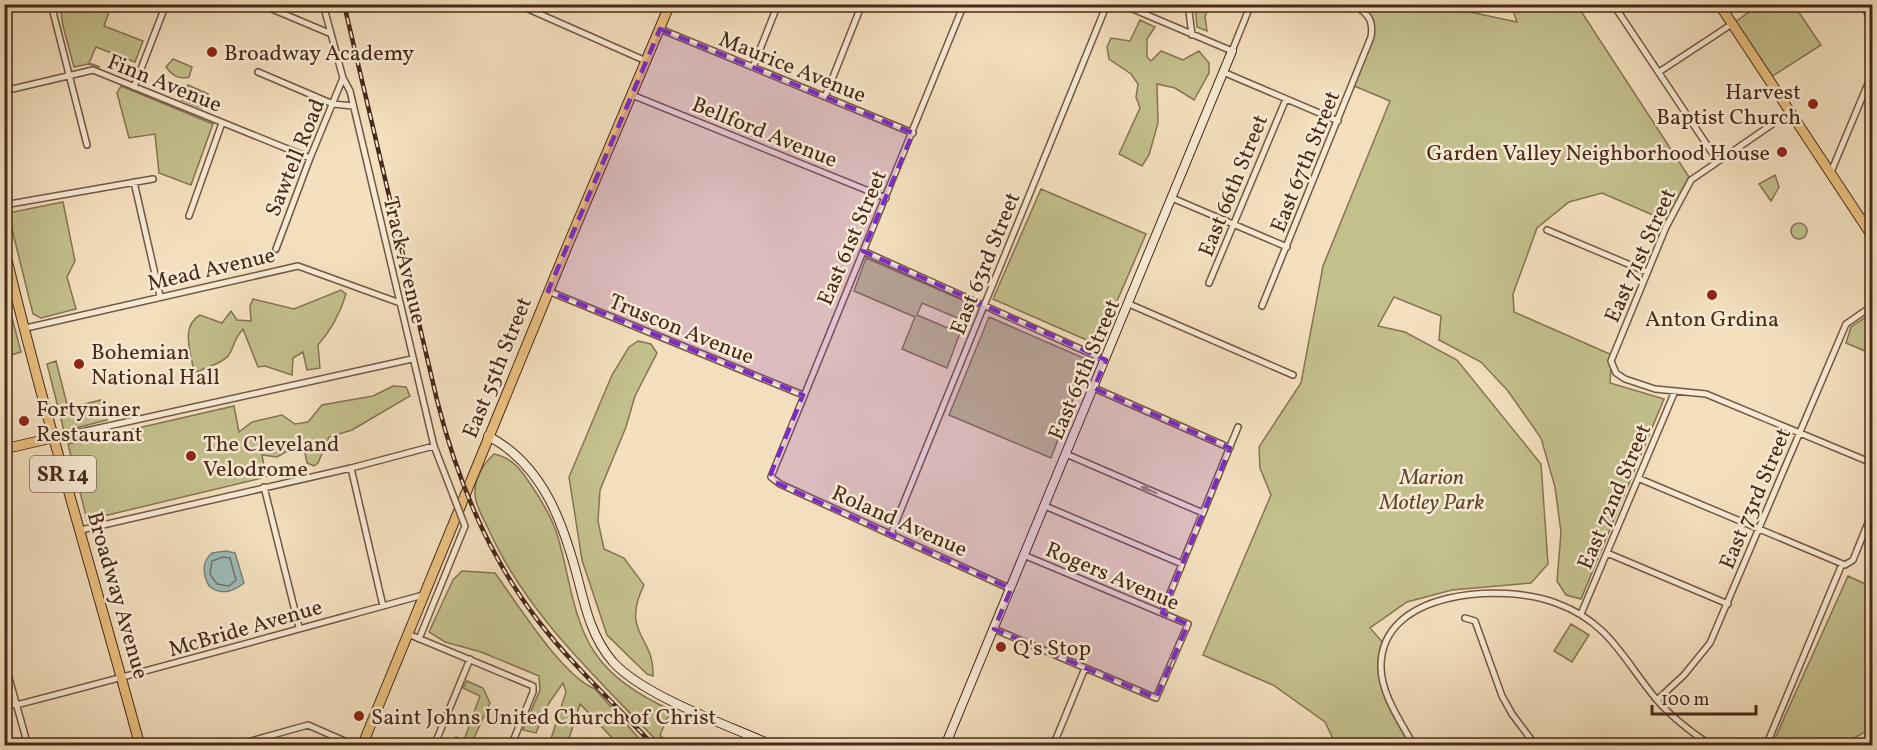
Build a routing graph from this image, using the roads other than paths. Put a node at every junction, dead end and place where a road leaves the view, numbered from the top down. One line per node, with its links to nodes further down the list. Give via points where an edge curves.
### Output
1 (51, 4): 30 (street)
2 (166, 4): 33 (street)
3 (260, 4): 17 (street)
4 (323, 4): 22 (street, Track Avenue)
5 (517, 4): 25 (street)
6 (670, 4): 21 (main road, East 55th Street)
7 (778, 4): 26 (street)
8 (862, 4): 36 (street)
9 (964, 4): 43 (street, East 61st Street)
10 (1107, 4): 69 (street, East 63rd Street)
11 (1121, 4): 23 (street)
12 (1188, 4): 23 (street)
13 (1251, 4): 24 (street, East 65th Street)
14 (1351, 4): 41 (street, East 67th Street, via 1363,10 1373,27)
15 (1614, 4): 29 (street)
16 (1862, 4): 19 (street)
17 (269, 6): 22 (street)
18 (1722, 6): 20 (main road)
19 (1872, 20)
20 (1732, 24): 29 (street); 40 (main road)
21 (660, 29): 25 (main road, East 55th Street); 26 (street, Maurice Avenue)
22 (329, 33): 32 (street, Track Avenue)
23 (1192, 35): 24 (street)
24 (1232, 51): 28 (street, East 65th Street)
25 (646, 61): 35 (main road, East 55th Street)
26 (753, 67): 36 (street, Maurice Avenue)
27 (258, 72): 38 (street)
28 (1223, 72): 37 (street); 51 (street, East 65th Street)
29 (1659, 72): 46 (street)
30 (70, 74): 33 (street, Finn Avenue, via 93,70); 34 (street, Finn Avenue); 44 (street)
31 (1872, 75): 47 (street)
32 (344, 78): 38 (street, Sawtell Road); 39 (street, Track Avenue)
33 (134, 87): 42 (street, Finn Avenue)
34 (4, 91)
35 (632, 95): 50 (street, Bellford Avenue); 65 (main road, East 55th Street)
36 (825, 97): 43 (street, Maurice Avenue)
37 (1286, 99): 41 (street); 54 (street, East 66th Street)
38 (333, 104): 39 (street); 45 (street, Sawtell Road)
39 (353, 106): 67 (street, Track Avenue)
40 (1790, 112): 46 (street, East 71st Street); 47 (main road)
41 (1338, 121): 58 (street, East 67th Street)
42 (222, 123): 45 (street, Finn Avenue); 53 (street)
43 (913, 133): 50 (street, East 61st Street)
44 (87, 145)
45 (309, 158): 59 (street, Sawtell Road)
46 (1717, 160): 62 (street, East 71st Street, via 1691,180)
47 (1831, 173): 56 (main road)
48 (153, 179): 49 (street)
49 (134, 182): 52 (street); 66 (street)
50 (886, 198): 60 (street, East 61st Street)
51 (1172, 198): 54 (street); 68 (street, East 65th Street)
52 (4, 205)
53 (189, 216)
54 (1234, 225): 58 (street); 64 (street, East 66th Street)
55 (1546, 230): 62 (street)
56 (1872, 236)
57 (4, 247): 61 (main road, Broadway Avenue / SR 14)
58 (1287, 247): 70 (street, East 67th Street)
59 (276, 249)
60 (863, 251): 69 (street); 78 (street, East 61st Street)
61 (10, 268): 63 (street); 72 (main road, Broadway Avenue / SR 14)
62 (1647, 272): 77 (street, East 71st Street, via 1612,355 1612,367 1620,376 1639,385)
63 (4, 280)
64 (1209, 283)
65 (548, 291): 78 (street, Truscon Avenue); 81 (main road, East 55th Street)
66 (160, 296): 67 (street, Mead Avenue, via 298,266); 72 (street, Mead Avenue)
67 (400, 303): 73 (street, Track Avenue)
68 (1129, 304): 74 (street, East 65th Street); 75 (street)
69 (985, 305): 74 (street); 97 (street, East 63rd Street)
70 (1262, 306)
71 (1872, 306): 80 (street, East 73rd Street, via 1846,324)
72 (26, 328): 82 (main road, Broadway Avenue / SR 14)
73 (412, 359): 82 (street); 83 (street, Track Avenue)
74 (1106, 360): 76 (street, East 65th Street)
75 (1293, 375)
76 (1094, 388): 84 (street); 86 (street, East 65th Street)
77 (1675, 391): 80 (street, via 1706,394); 89 (street, East 72nd Street)
78 (803, 395): 90 (street, East 61st Street, via 771,473)
79 (1238, 428): 84 (street)
80 (1800, 433): 87 (street); 95 (street, East 73rd Street)
81 (488, 436): 103 (main road, East 55th Street); 128 (street, via 505,445 550,498 568,541 592,629 611,660 643,686)
82 (52, 438): 85 (main road); 96 (main road, Broadway Avenue / SR 14)
83 (434, 446): 88 (street); 112 (street, Track Avenue, bridge, via 465,526)
84 (1230, 448): 93 (street)
85 (4, 449)
86 (1066, 454): 92 (street, East 65th Street); 93 (street, one-way to 86)
87 (1872, 463)
88 (351, 468): 91 (street); 105 (street)
89 (1640, 479): 95 (street); 98 (street, East 72nd Street)
90 (775, 482): 97 (street, Roland Avenue)
91 (264, 487): 96 (street); 109 (street)
92 (1045, 506): 99 (street, East 65th Street); 100 (street)
93 (1203, 513): 100 (street)
94 (1872, 513): 101 (street, via 1853,560)
95 (1759, 529): 101 (street); 104 (street, East 73rd Street)
96 (81, 530): 116 (main road, Broadway Avenue / SR 14)
97 (891, 534): 102 (street, Roland Avenue)
98 (1607, 553): 104 (street); 107 (street, East 72nd Street)
99 (1026, 556): 102 (street, East 65th Street); 106 (street, Rogers Avenue)
100 (1182, 564): 106 (street)
101 (1842, 564): 134 (street)
102 (1011, 589): 110 (street, East 65th Street)
103 (423, 595): 105 (street, McBride Avenue); 111 (main road, East 55th Street)
104 (1728, 604): 117 (street, East 73rd Street, via 1702,654)
105 (383, 606): 109 (street, McBride Avenue)
106 (1162, 613): 115 (street, Rogers Avenue, one-way to 106, via 1156,698 1188,624)
107 (1581, 614): 117 (street, via 1611,638); 131 (street, via 1543,599 1510,594 1469,596 1420,607 1408,614 1390,633 1382,653 1382,680)
108 (1465, 618): 132 (street, via 1475,621 1502,696)
109 (299, 627): 116 (street, McBride Avenue)
110 (994, 628): 115 (street); 129 (street, East 65th Street)
111 (408, 634): 112 (street); 125 (main road, East 55th Street)
112 (419, 639): 113 (street)
113 (470, 659): 126 (street); 127 (street, via 533,686)
114 (4, 660): 119 (street)
115 (1085, 668): 130 (street)
116 (122, 677): 119 (street, McBride Avenue); 122 (main road, Broadway Avenue / SR 14)
117 (1657, 700): 133 (street, via 1681,724)
118 (4, 704): 119 (street, McBride Avenue)
119 (16, 705): 121 (street)
120 (1872, 743): 135 (street)
121 (28, 746)
122 (140, 746)
123 (233, 746): 124 (street, via 308,725)
124 (356, 746)
125 (362, 746)
126 (434, 746)
127 (511, 746)
128 (774, 746)
129 (945, 746)
130 (1053, 746)
131 (1414, 746)
132 (1536, 746)
133 (1712, 746)
134 (1766, 746)
135 (1869, 746)

